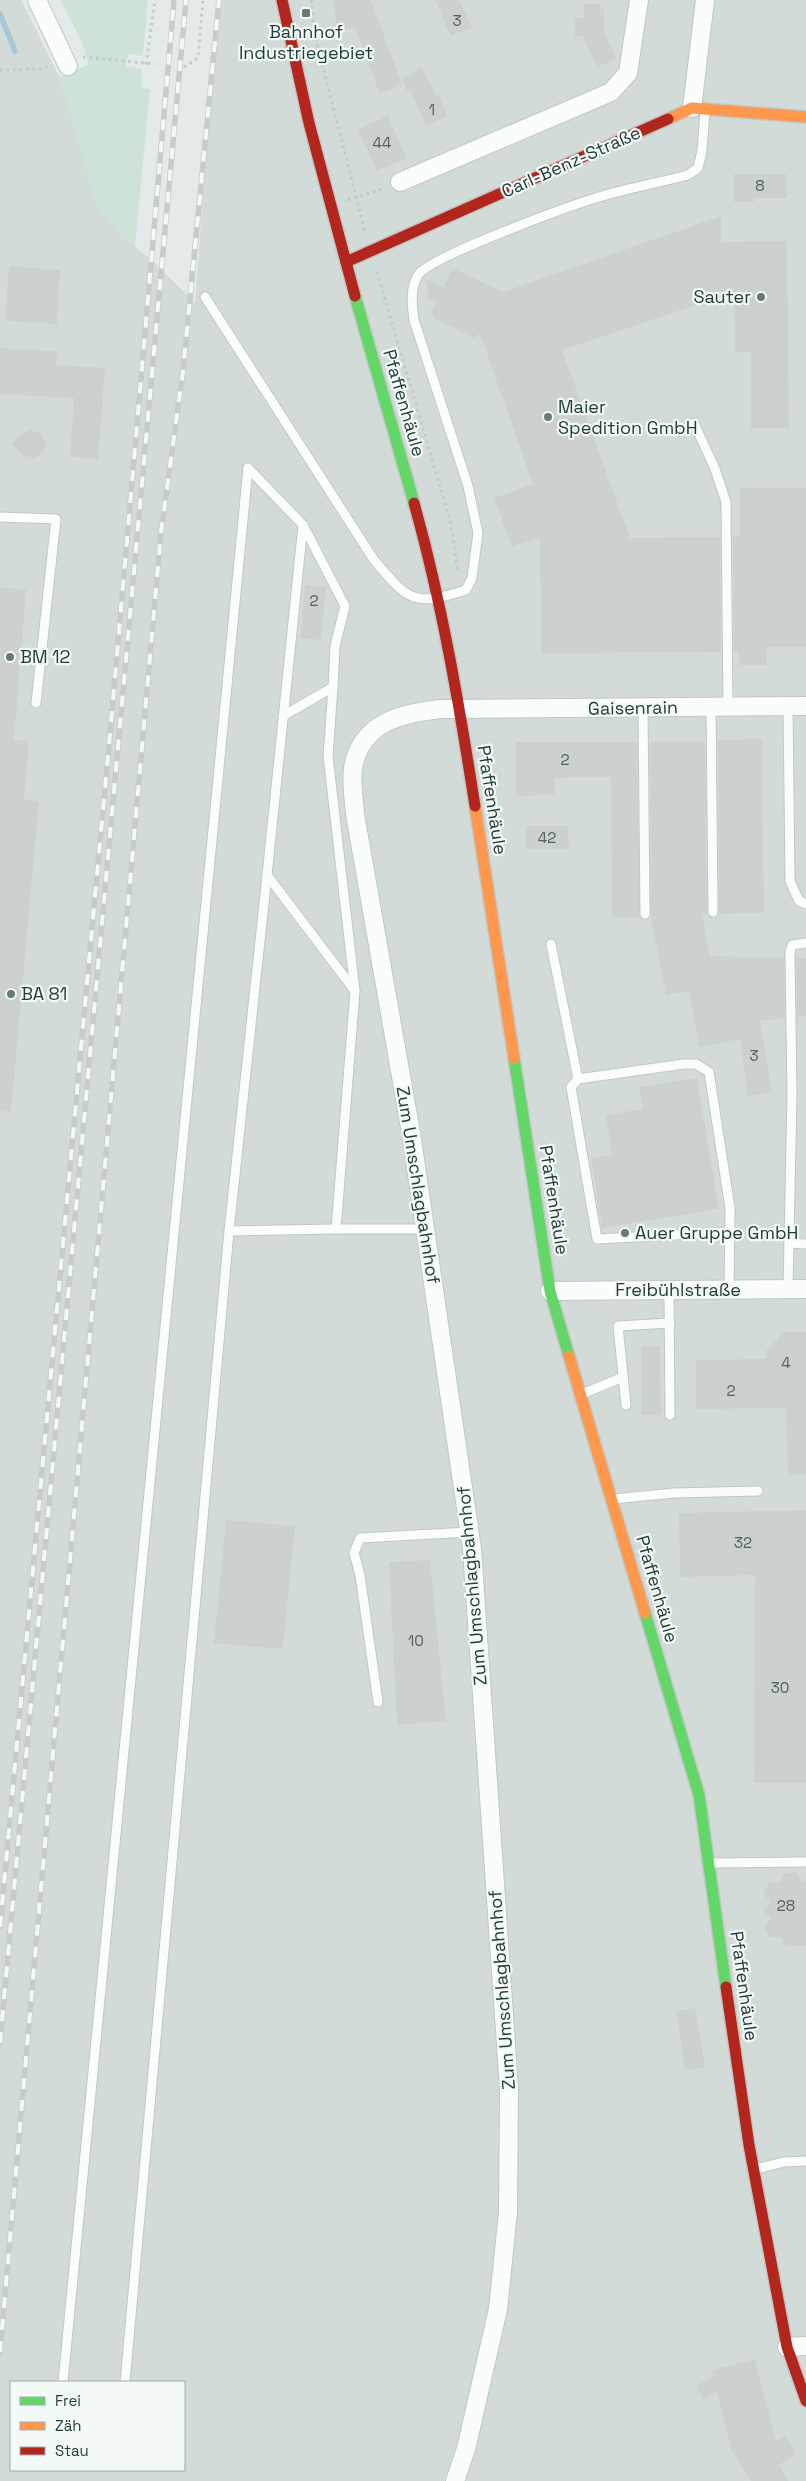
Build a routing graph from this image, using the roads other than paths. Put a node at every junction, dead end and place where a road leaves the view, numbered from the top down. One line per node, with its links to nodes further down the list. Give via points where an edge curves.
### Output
1 (38, 0): 5 (street)
2 (282, 0): 9 (street, Pfaffenhäule, via 309,123)
3 (705, 0): 6 (street)
4 (638, 2): 8 (street, via 628,73 611,92)
5 (66, 62)
6 (698, 109): 7 (street, Carl-Benz-Straße); 9 (street, Carl-Benz-Straße); 14 (lane, via 702,151 698,168 688,175 598,197 462,248 430,264 418,274 411,304 414,320 468,486 478,533 472,578 466,590)
7 (806, 117)
8 (400, 182)
9 (346, 262): 14 (street, Pfaffenhäule)
10 (205, 297): 14 (lane, via 374,560 400,590 418,600)
11 (694, 422): 19 (lane, via 726,502)
12 (0, 517): 16 (lane, via 56,519)
13 (303, 525): 15 (lane, via 345,606 335,646); 22 (lane); 57 (lane, via 248,468)
14 (438, 598): 21 (street, Pfaffenhäule)
15 (333, 687): 22 (lane); 29 (lane, via 328,756)
16 (36, 703)
17 (788, 706): 18 (street, Gaisenrain); 19 (street, Gaisenrain); 24 (lane, via 790,881 799,901)
18 (806, 706)
19 (719, 707): 20 (street, Gaisenrain); 25 (lane)
20 (643, 708): 21 (street, Gaisenrain); 26 (lane)
21 (460, 710): 32 (street, Zum Umschlagbahnhof, via 409,712 388,720 362,742 353,768 355,814); 41 (street, Pfaffenhäule)
22 (284, 716): 23 (lane)
23 (267, 875): 29 (lane); 33 (lane)
24 (806, 904)
25 (713, 912)
26 (645, 914)
27 (806, 943): 35 (lane, via 792,945 790,953)
28 (551, 944): 30 (lane)
29 (355, 991): 31 (lane)
30 (578, 1079): 34 (lane, via 684,1064 696,1064 709,1072 730,1208); 34 (lane, via 571,1087 597,1239)
31 (336, 1229): 32 (lane); 33 (lane)
32 (426, 1229): 49 (street, Zum Umschlagbahnhof)
33 (230, 1231): 58 (lane)
34 (730, 1232): 40 (lane)
35 (789, 1244): 36 (lane); 37 (lane)
36 (806, 1244)
37 (788, 1289): 38 (street, Freibühlstraße); 40 (street, Freibühlstraße)
38 (806, 1289)
39 (669, 1290): 40 (street, Freibühlstraße); 41 (street, Freibühlstraße); 42 (lane)
40 (729, 1290)
41 (550, 1291): 44 (street, Pfaffenhäule)
42 (670, 1323): 43 (lane, via 618,1326); 46 (lane)
43 (623, 1377): 44 (lane); 45 (lane)
44 (581, 1395): 48 (street, Pfaffenhäule)
45 (626, 1405)
46 (670, 1415)
47 (758, 1491): 48 (lane)
48 (613, 1498): 52 (street, Pfaffenhäule, via 699,1795)
49 (470, 1532): 50 (lane, via 360,1538 354,1552); 60 (street, Zum Umschlagbahnhof, via 509,2088 508,2212 498,2308 466,2449)
50 (378, 1702)
51 (806, 1862): 52 (lane)
52 (710, 1863): 54 (street, Pfaffenhäule)
53 (806, 2161): 54 (lane)
54 (753, 2169): 56 (street, Pfaffenhäule)
55 (806, 2346): 56 (street)
56 (787, 2347): 59 (street, Pfaffenhäule)
57 (63, 2381)
58 (125, 2381)
59 (806, 2401)
60 (455, 2481)

